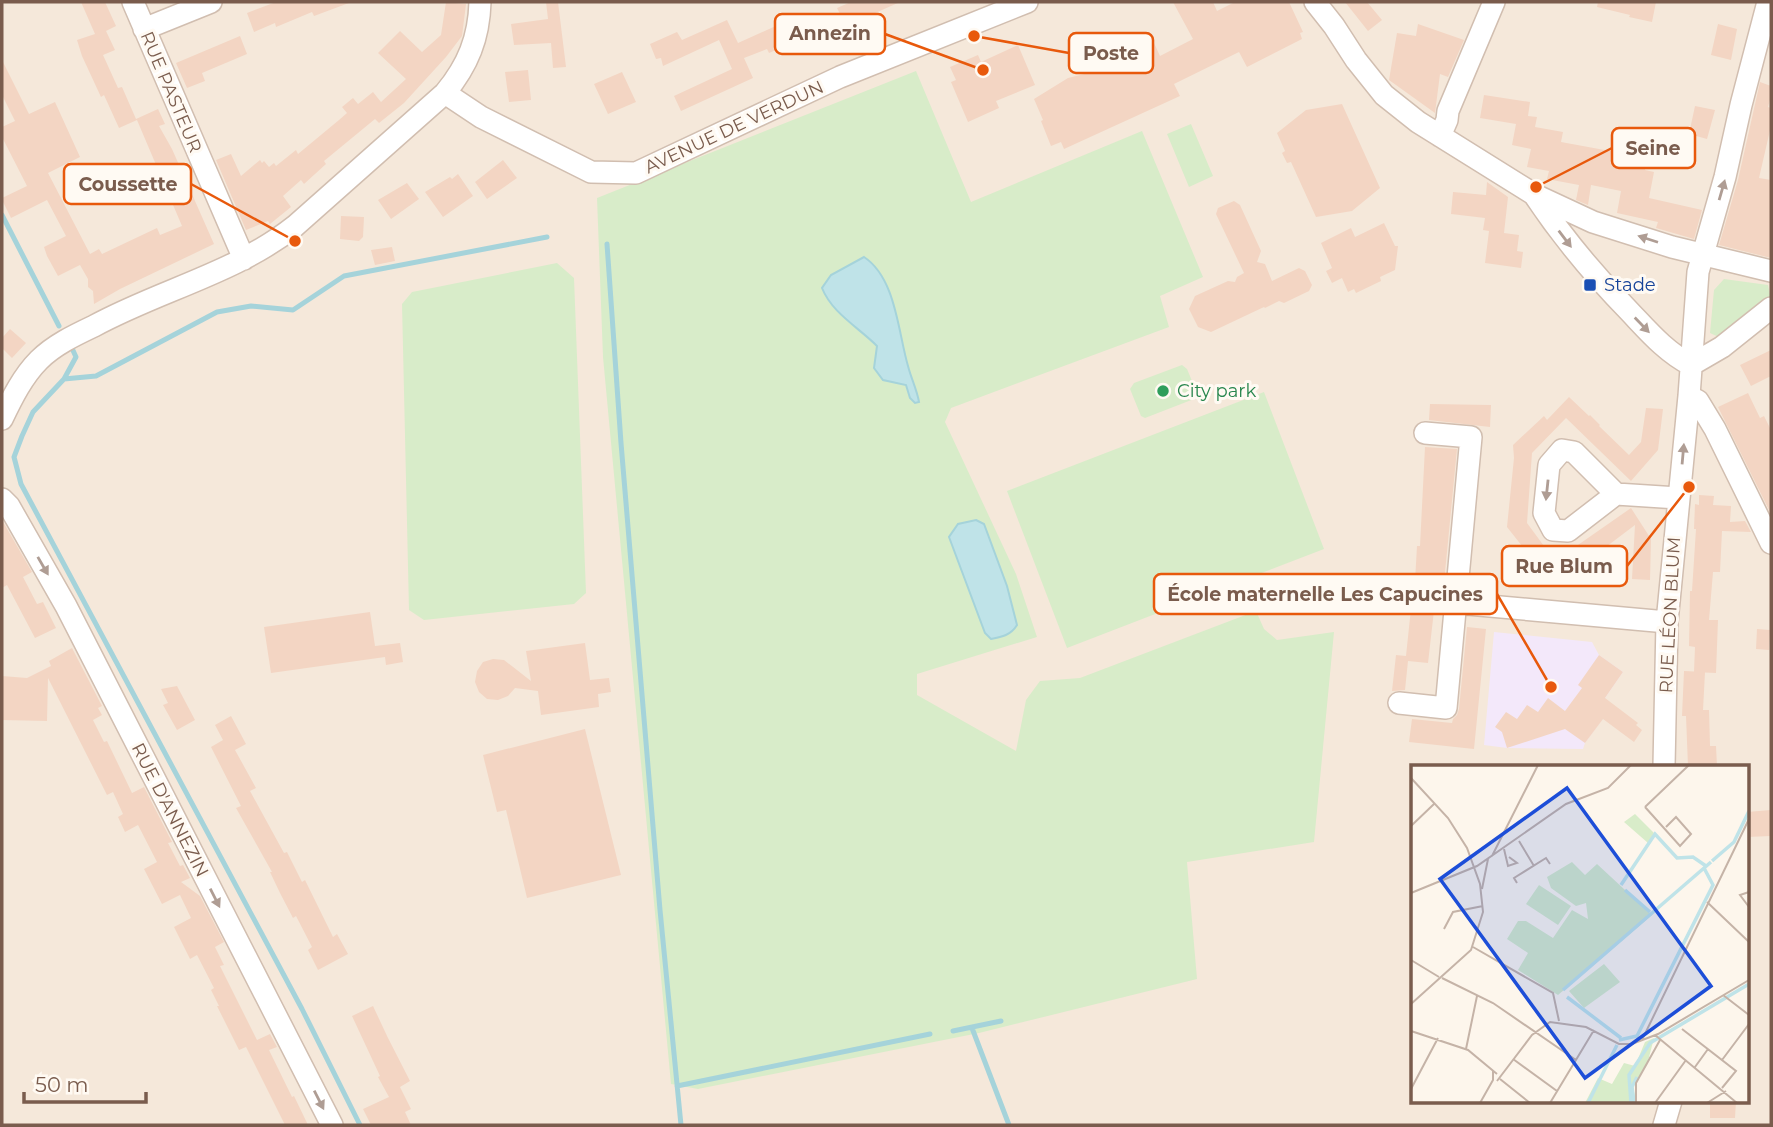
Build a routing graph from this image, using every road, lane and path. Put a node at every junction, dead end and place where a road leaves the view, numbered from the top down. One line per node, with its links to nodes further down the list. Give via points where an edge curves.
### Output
1 (132, 2): 8 (street, RUE PASTEUR)
2 (211, 2): 8 (street)
3 (480, 2): 9 (street, via 470,56)
4 (1027, 2): 9 (street, AVENUE DE VERDUN, via 840,77 636,173 591,172 481,117)
5 (1315, 2): 10 (street, via 1384,95)
6 (1494, 2): 10 (street)
7 (1768, 2): 12 (street, RUE LÉON BLUM, one-way to 7)
8 (144, 29): 13 (street, RUE PASTEUR)
9 (445, 93): 13 (street, via 295,226)
10 (1440, 136): 11 (street)
11 (1535, 195): 12 (street, one-way to 11, via 1594,222); 16 (street, one-way to 16, via 1598,279 1666,349)
12 (1703, 256): 14 (street); 16 (street, RUE LÉON BLUM)
13 (244, 259): 18 (street, via 112,316 54,348 13,395)
14 (1771, 271)
15 (1771, 307): 16 (street, via 1730,342)
16 (1691, 365): 17 (street, RUE LÉON BLUM)
17 (1689, 396): 21 (street, RUE LÉON BLUM, one-way to 17); 23 (street, via 1698,401 1715,429)
18 (2, 419)
19 (1425, 433): 24 (street, via 1471,437)
20 (1616, 494): 21 (street)
21 (1678, 498): 25 (street, RUE LÉON BLUM)
22 (2, 499): 29 (street, RUE D'ANNEZIN, one-way to 29, via 66,606)
23 (1771, 542)
24 (1456, 603): 25 (street); 26 (street, via 1446,708)
25 (1667, 622): 27 (street, RUE LÉON BLUM)
26 (1399, 703)
27 (1664, 765)
28 (1671, 1102): 30 (street)
29 (332, 1125)
30 (1664, 1125)

